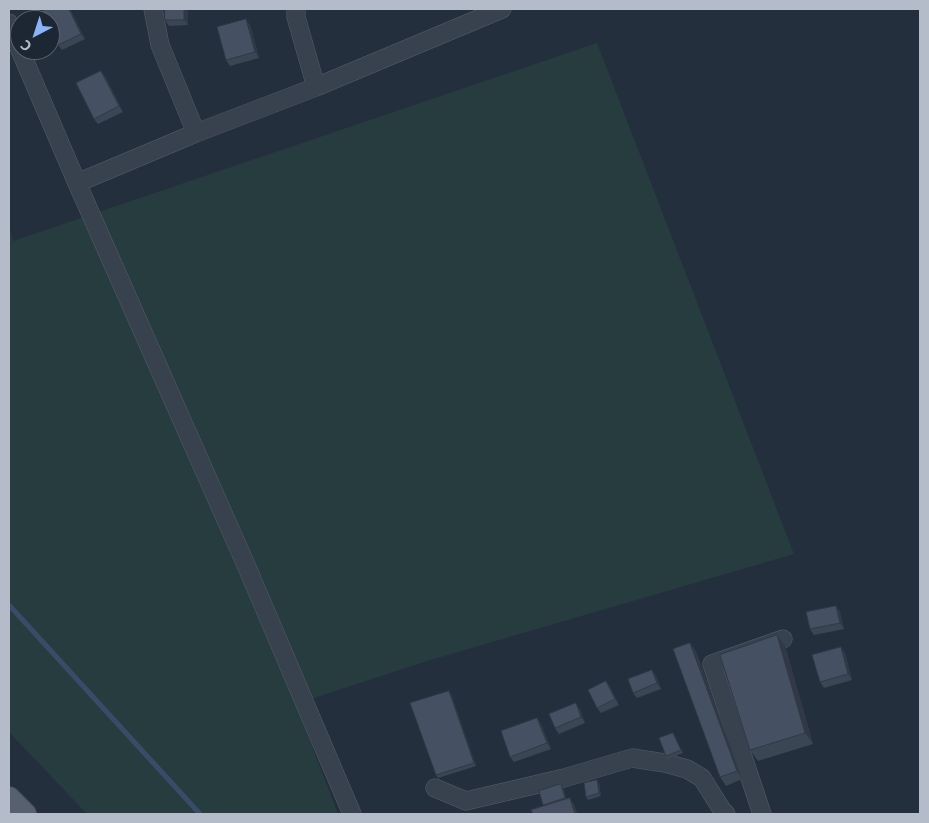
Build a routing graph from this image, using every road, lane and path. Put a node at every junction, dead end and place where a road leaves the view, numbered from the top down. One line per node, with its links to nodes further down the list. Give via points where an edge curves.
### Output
1 (153, 9): 6 (street, via 160,45)
2 (296, 9): 5 (street)
3 (502, 9): 5 (street)
4 (24, 60): 7 (street)
5 (316, 87): 6 (street)
6 (196, 132): 7 (street)
7 (77, 184): 12 (street)
8 (783, 639): 14 (street, via 712,664)
9 (435, 788): 13 (street, via 466,801 632,758 687,769 702,778)
10 (9, 798): 11 (main road)
11 (25, 814)
12 (352, 814)
13 (726, 814)
14 (762, 814)

